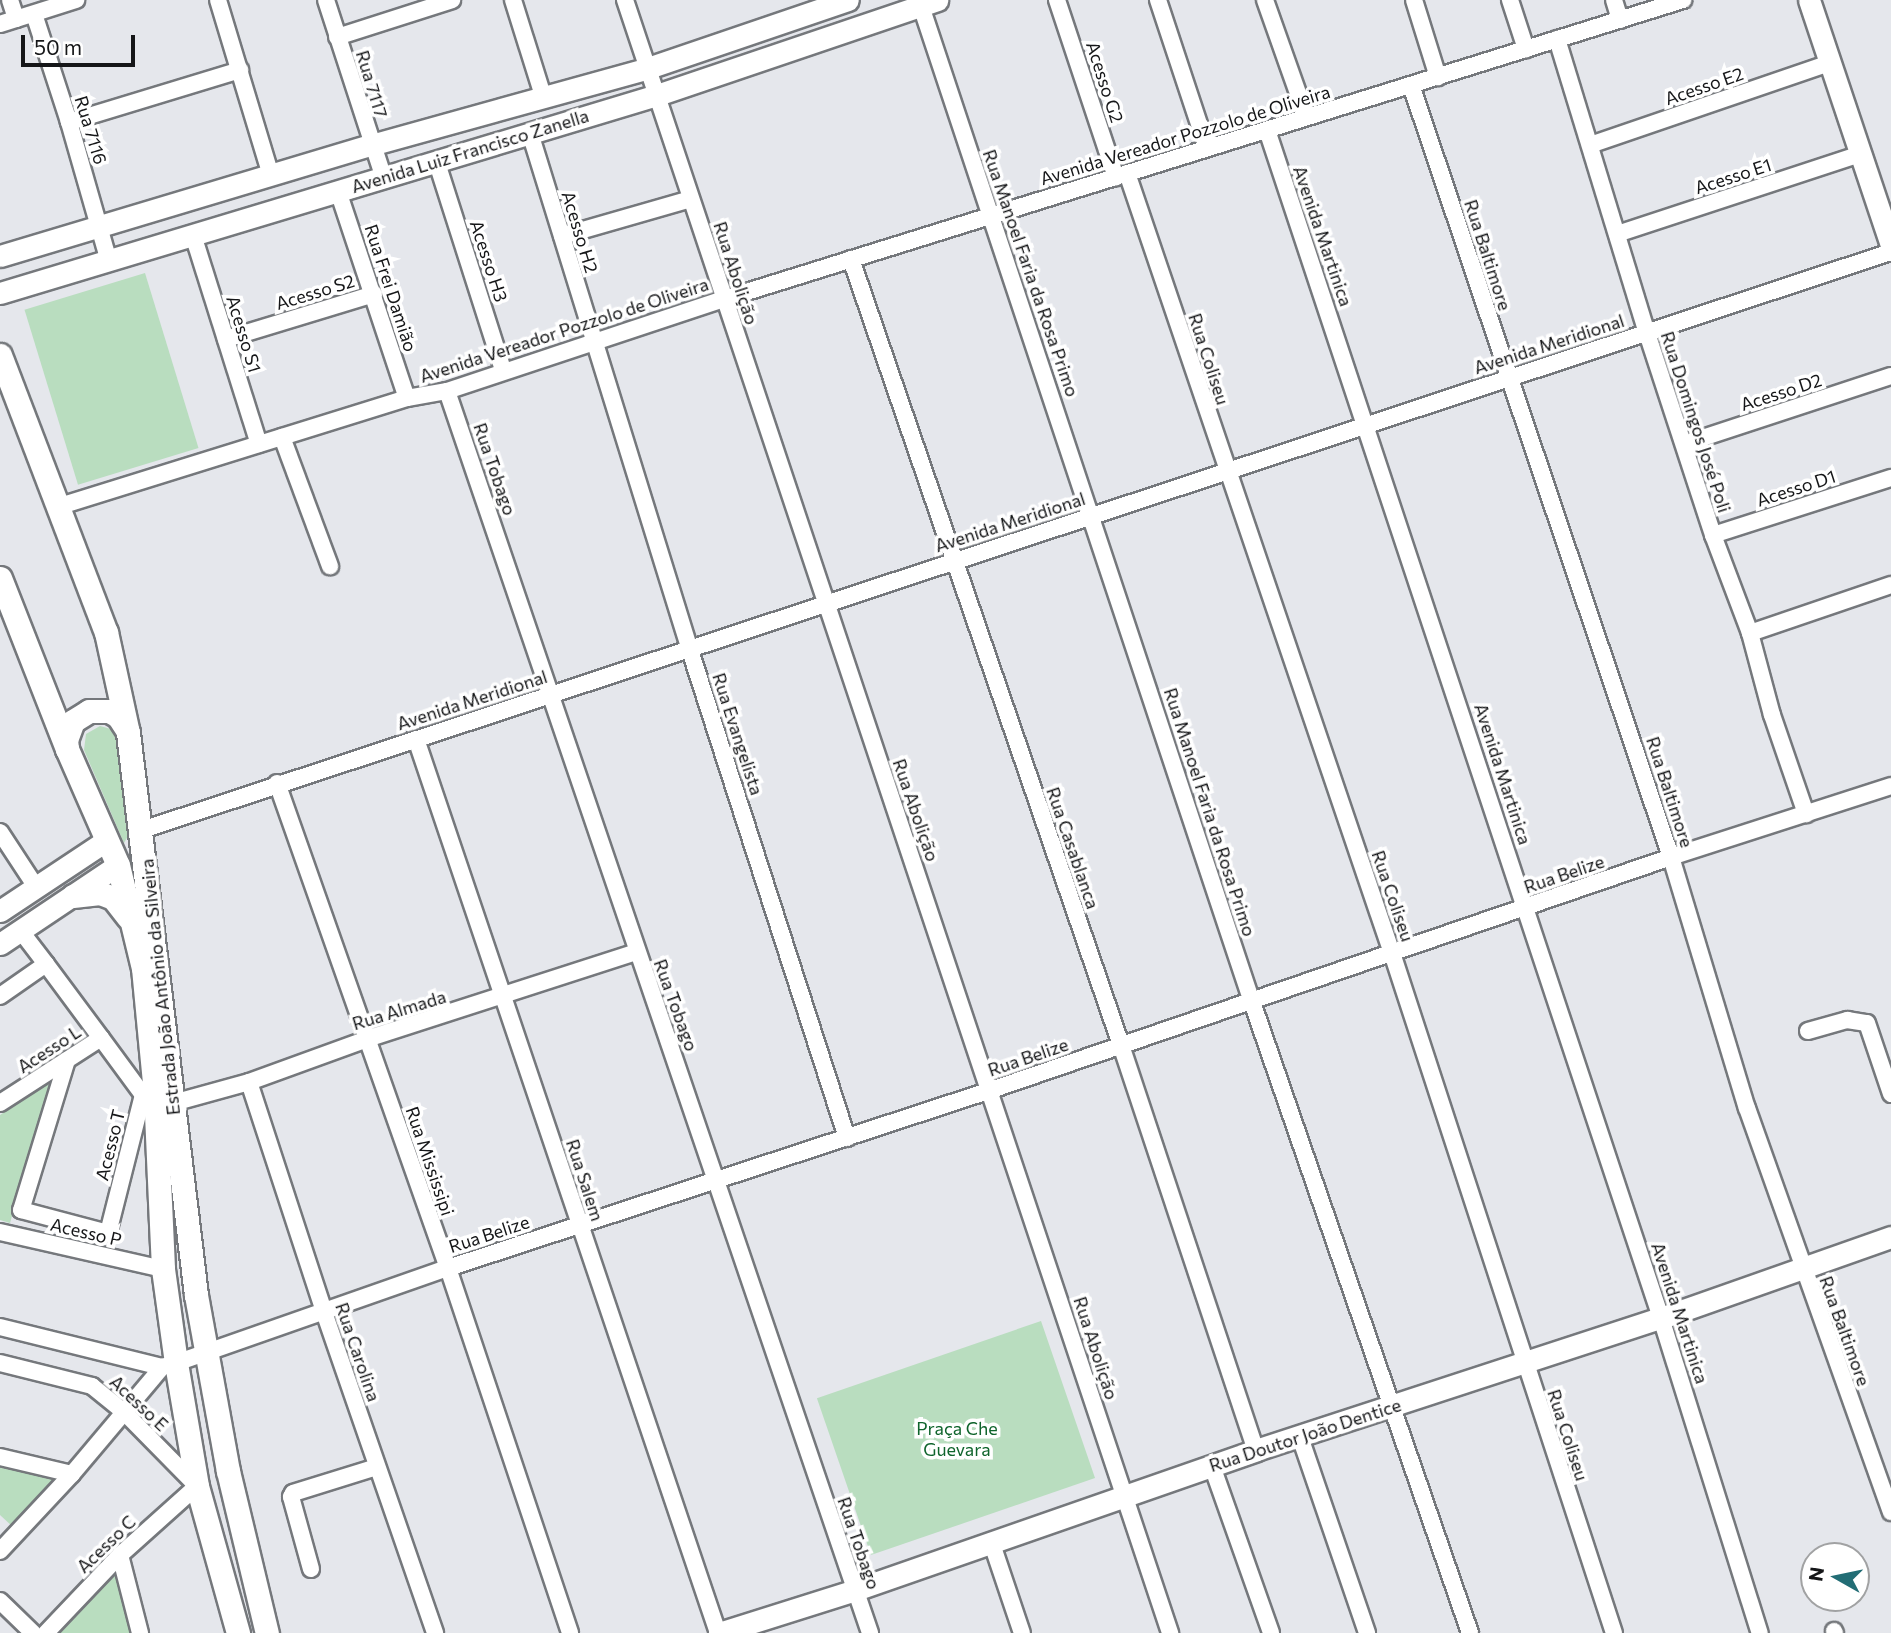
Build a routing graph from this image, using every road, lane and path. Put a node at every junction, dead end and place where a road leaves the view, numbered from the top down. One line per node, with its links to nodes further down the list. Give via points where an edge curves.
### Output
1 (10, 0): 20 (street)
2 (76, 0): 19 (street)
3 (218, 0): 28 (street)
4 (326, 0): 23 (street, Rua 7117)
5 (452, 0): 23 (street)
6 (513, 0): 32 (street)
7 (625, 0): 27 (street, Rua Abolição)
8 (848, 0): 18 (street, Avenida Luiz Francisco Zanella)
9 (1057, 0): 43 (street, Acesso G2)
10 (1158, 0): 39 (street)
11 (1265, 0): 33 (street)
12 (1414, 0): 29 (street)
13 (1510, 0): 25 (street)
14 (1614, 0): 21 (street)
15 (1683, 0): 21 (street, Avenida Vereador Pozzolo de Oliveira)
16 (1809, 0): 26 (street)
17 (926, 2): 31 (street, Avenida Luiz Francisco Zanella); 47 (street, Rua Manoel Faria da Rosa Primo)
18 (811, 6): 27 (street, Avenida Luiz Francisco Zanella)
19 (34, 14): 20 (street); 34 (street, Rua 7116)
20 (16, 19): 22 (street)
21 (1620, 20): 24 (street, Avenida Vereador Pozzolo de Oliveira)
22 (0, 24)
23 (337, 37): 37 (street, Rua 7117)
24 (1557, 39): 25 (street, Avenida Vereador Pozzolo de Oliveira); 38 (street, Rua Domingos José Poli)
25 (1526, 49): 29 (street, Avenida Vereador Pozzolo de Oliveira)
26 (1830, 63): 38 (street, Acesso E2); 40 (street)
27 (648, 68): 31 (street, Rua Abolição); 32 (street, Avenida Luiz Francisco Zanella)
28 (240, 70): 34 (street); 42 (street)
29 (1438, 77): 30 (street, Avenida Vereador Pozzolo de Oliveira)
30 (1411, 85): 33 (street, Avenida Vereador Pozzolo de Oliveira); 66 (street, Rua Baltimore)
31 (657, 96): 36 (street, Avenida Luiz Francisco Zanella); 46 (street, Rua Abolição)
32 (544, 99): 37 (street, Avenida Luiz Francisco Zanella)
33 (1306, 116): 35 (street, Avenida Vereador Pozzolo de Oliveira)
34 (69, 122): 48 (street, Rua 7116)
35 (1267, 130): 39 (street, Avenida Vereador Pozzolo de Oliveira); 69 (street, Avenida Martinica)
36 (530, 133): 41 (street, Avenida Luiz Francisco Zanella); 51 (street, Acesso H2)
37 (371, 145): 42 (street, Avenida Luiz Francisco Zanella); 44 (street, Rua 7117)
38 (1590, 145): 49 (street, Rua Domingos José Poli)
39 (1207, 148): 43 (street, Avenida Vereador Pozzolo de Oliveira)
40 (1861, 154): 49 (street, Acesso E1); 52 (street)
41 (437, 163): 44 (street, Avenida Luiz Francisco Zanella); 64 (street, Acesso H3)
42 (271, 175): 48 (street, Avenida Luiz Francisco Zanella)
43 (1122, 175): 47 (street, Avenida Vereador Pozzolo de Oliveira); 73 (street, Rua Coliseu)
44 (384, 178): 45 (street, Avenida Luiz Francisco Zanella)
45 (338, 191): 50 (street, Avenida Luiz Francisco Zanella); 58 (street, Rua Frei Damião)
46 (691, 199): 51 (street); 59 (street, Rua Abolição)
47 (992, 215): 56 (street, Avenida Vereador Pozzolo de Oliveira); 76 (street, Rua Manoel Faria da Rosa Primo)
48 (99, 226): 54 (street, Avenida Luiz Francisco Zanella); 55 (street, Rua 7116)
49 (1617, 234): 60 (street, Rua Domingos José Poli)
50 (193, 235): 55 (street, Avenida Luiz Francisco Zanella); 61 (street, Acesso S1)
51 (562, 236): 62 (street, Acesso H2)
52 (1891, 245)
53 (1891, 252): 60 (street, Avenida Meridional)
54 (0, 257)
55 (108, 258): 57 (street, Avenida Luiz Francisco Zanella)
56 (851, 259): 59 (street, Avenida Vereador Pozzolo de Oliveira); 78 (street, Rua Casablanca)
57 (0, 293)
58 (374, 295): 61 (street, Acesso S2); 68 (street, Rua Frei Damião)
59 (724, 299): 62 (street, Avenida Vereador Pozzolo de Oliveira); 82 (street, Rua Abolição)
60 (1647, 334): 66 (street, Avenida Meridional); 72 (street, Rua Domingos José Poli)
61 (226, 340): 71 (street, Acesso S1)
62 (593, 342): 64 (street, Avenida Vereador Pozzolo de Oliveira); 84 (street, Rua Evangelista)
63 (0, 355): 75 (main road, Estrada João Antônio da Silveira)
64 (503, 370): 67 (street, Avenida Vereador Pozzolo de Oliveira)
65 (1891, 376): 72 (street, Acesso D2)
66 (1508, 377): 69 (street, Avenida Meridional); 95 (street, Rua Baltimore)
67 (447, 391): 68 (street, Avenida Vereador Pozzolo de Oliveira); 85 (street, Rua Tobago)
68 (407, 398): 70 (street, Avenida Vereador Pozzolo de Oliveira)
69 (1367, 425): 73 (street, Avenida Meridional); 99 (street, Avenida Martinica)
70 (282, 437): 71 (street, Avenida Vereador Pozzolo de Oliveira); 79 (street)
71 (259, 444): 75 (street, Avenida Vereador Pozzolo de Oliveira)
72 (1684, 444): 77 (street, Rua Domingos José Poli)
73 (1226, 471): 76 (street, Avenida Meridional); 105 (street, Rua Coliseu)
74 (1891, 478): 77 (street, Acesso D1)
75 (57, 507): 86 (main road, Estrada João Antônio da Silveira, via 106,632)
76 (1093, 515): 78 (street, Avenida Meridional); 109 (street, Rua Manoel Faria da Rosa Primo)
77 (1713, 535): 83 (street, Rua Domingos José Poli)
78 (953, 561): 82 (street, Avenida Meridional); 113 (street, Rua Casablanca)
79 (330, 566)
80 (0, 578): 88 (main road, Estrada João Antônio da Silveira)
81 (1891, 585): 83 (street)
82 (826, 604): 84 (street, Avenida Meridional); 116 (street, Rua Abolição)
83 (1749, 633): 91 (street, Rua Domingos José Poli)
84 (689, 647): 85 (street, Avenida Meridional); 120 (street, Rua Evangelista)
85 (552, 694): 87 (street, Avenida Meridional); 104 (street, Rua Tobago)
86 (128, 733): 88 (main road, via 109,712 89,711 73,721); 92 (main road, Estrada João Antônio da Silveira)
87 (416, 739): 89 (street, Avenida Meridional); 108 (street, Rua Salem)
88 (67, 750): 94 (main road, Estrada João Antônio da Silveira)
89 (277, 783): 92 (street, Avenida Meridional); 112 (street, Rua Mississipi)
90 (1891, 786): 91 (street, Rua Belize)
91 (1805, 814): 95 (street, Rua Belize)
92 (142, 830): 96 (main road); 118 (main road, Estrada João Antônio da Silveira)
93 (0, 832): 97 (street)
94 (107, 840): 96 (main road, Estrada João Antônio da Silveira); 97 (street)
95 (1671, 857): 99 (street, Rua Belize); 126 (street, Rua Baltimore, via 1747,1108)
96 (118, 865): 98 (street); 101 (main road, Estrada João Antônio da Silveira)
97 (36, 887): 100 (street)
98 (73, 896): 101 (main road, via 100,893 123,908); 102 (street)
99 (1526, 907): 105 (street, Rua Belize); 129 (street, Avenida Martinica)
100 (0, 911)
101 (130, 919): 118 (main road, Estrada João Antônio da Silveira, via 143,968)
102 (20, 930): 103 (street); 106 (street, Acesso L)
103 (0, 944)
104 (637, 952): 108 (street, Rua Almada); 121 (street, Rua Tobago)
105 (1392, 953): 109 (street, Rua Belize); 132 (street, Rua Coliseu)
106 (46, 964): 107 (street); 111 (street, Acesso L)
107 (0, 996)
108 (505, 997): 112 (street, Rua Almada); 122 (street, Rua Salem)
109 (1251, 999): 113 (street, Rua Belize); 135 (street, Rua Manoel Faria da Rosa Primo)
110 (1808, 1031): 117 (street, via 1847,1020 1867,1023)
111 (101, 1038): 114 (street, Acesso L); 118 (street, Acesso T)
112 (367, 1039): 115 (street, Rua Almada); 125 (street, Rua Mississipi)
113 (1121, 1045): 116 (street, Rua Belize); 138 (street, Rua Casablanca)
114 (67, 1060): 118 (street, Acesso T, via 21,1210 108,1233); 119 (street, Acesso L)
115 (249, 1082): 118 (street, Rua Almada); 128 (street, Rua Carolina)
116 (991, 1090): 120 (street, Rua Belize); 145 (street, Rua Abolição)
117 (1891, 1094)
118 (157, 1097): 127 (main road, Estrada João Antônio da Silveira); 131 (main road, Estrada João Antônio da Silveira)
119 (0, 1103)
120 (848, 1138): 121 (street, Rua Belize)
121 (719, 1181): 122 (street, Rua Belize); 153 (street, Rua Tobago)
122 (580, 1225): 125 (street, Rua Belize); 162 (street, Rua Salem)
123 (0, 1232): 127 (street, Acesso P)
124 (1891, 1237): 126 (street, Rua Doutor João Dentice)
125 (448, 1268): 128 (street, Rua Belize); 161 (street, Rua Mississipi)
126 (1802, 1268): 129 (street, Rua Doutor João Dentice); 146 (street, Rua Baltimore)
127 (163, 1269): 134 (main road, Estrada João Antônio da Silveira)
128 (324, 1312): 131 (street, Rua Belize); 141 (street, Rua Carolina)
129 (1661, 1318): 132 (street, Rua Doutor João Dentice); 170 (street, Avenida Martinica)
130 (0, 1327): 134 (street)
131 (206, 1354): 134 (street, Rua Belize); 142 (main road, Estrada João Antônio da Silveira)
132 (1523, 1362): 135 (street, Rua Doutor João Dentice); 169 (street, Rua Coliseu)
133 (0, 1363): 136 (street, Acesso E, via 92,1386)
134 (172, 1371): 136 (street); 142 (main road, via 199,1389 211,1436); 144 (main road, Estrada João Antônio da Silveira)
135 (1391, 1407): 137 (street, Rua Doutor João Dentice); 168 (street, Rua Manoel Faria da Rosa Primo)
136 (124, 1412): 143 (street); 144 (street, Acesso E)
137 (1300, 1437): 138 (street, Rua Doutor João Dentice); 167 (street)
138 (1256, 1450): 140 (street, Rua Doutor João Dentice)
139 (0, 1457): 143 (street)
140 (1212, 1466): 145 (street, Rua Doutor João Dentice); 166 (street)
141 (377, 1467): 152 (street, via 293,1493); 160 (street, Rua Carolina)
142 (228, 1471): 159 (main road, Estrada João Antônio da Silveira)
143 (72, 1474): 148 (street)
144 (197, 1486): 151 (street, Acesso C); 158 (main road, Estrada João Antônio da Silveira)
145 (1124, 1497): 149 (street, Rua Doutor João Dentice); 165 (street, Rua Abolição)
146 (1891, 1512)
147 (0, 1526): 148 (street)
148 (12, 1538): 150 (street)
149 (991, 1541): 153 (street, Rua Doutor João Dentice); 164 (street)
150 (0, 1551)
151 (120, 1555): 156 (street, Acesso C); 157 (street)
152 (311, 1569)
153 (855, 1590): 162 (street, Rua Doutor João Dentice); 163 (street, Rua Tobago)
154 (0, 1601): 155 (street)
155 (33, 1633)
156 (46, 1633)
157 (140, 1633)
158 (238, 1633)
159 (267, 1633)
160 (435, 1633)
161 (569, 1633)
162 (719, 1633)
163 (870, 1633)
164 (1023, 1633)
165 (1170, 1633)
166 (1270, 1633)
167 (1367, 1633)
168 (1470, 1633)
169 (1614, 1633)
170 (1760, 1633)

